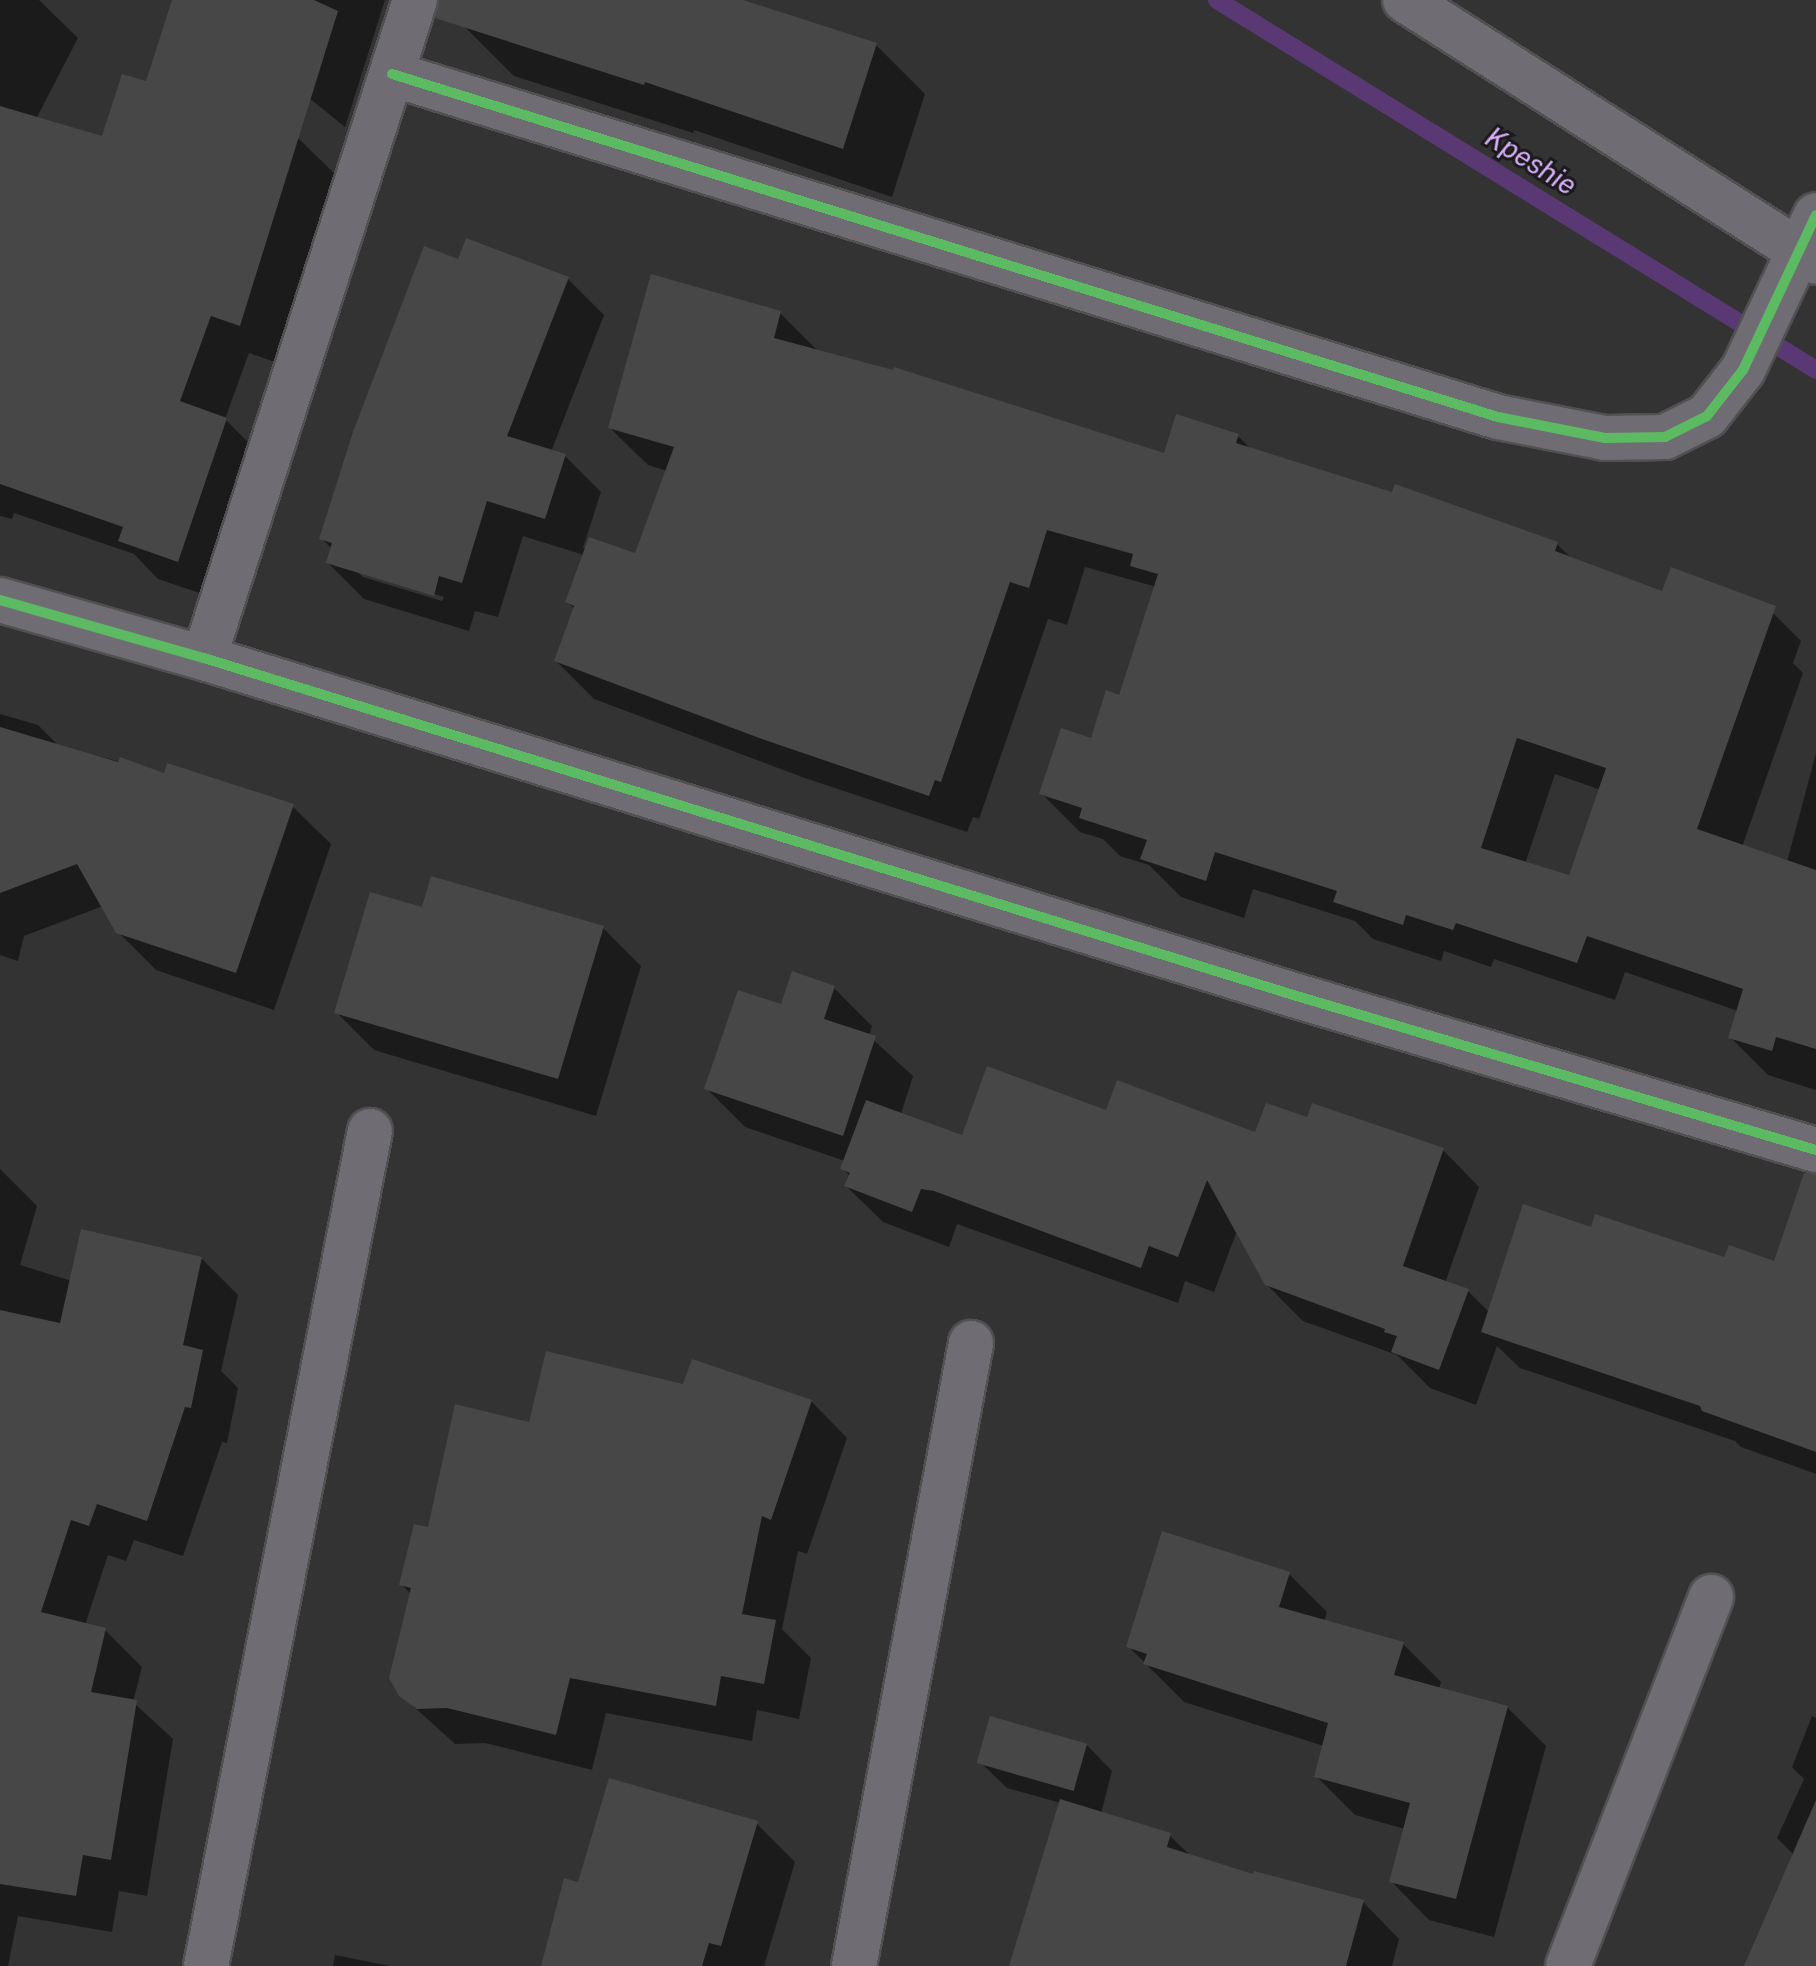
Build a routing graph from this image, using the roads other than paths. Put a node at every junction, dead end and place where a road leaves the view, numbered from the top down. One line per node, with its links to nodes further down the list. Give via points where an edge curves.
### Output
1 (415, 0): 3 (street)
2 (1405, 0): 4 (street)
3 (392, 74): 4 (street, via 1498,417 1605,438 1665,437 1707,416 1743,370); 6 (street)
4 (1811, 243)
5 (0, 600): 6 (street)
6 (204, 658): 8 (street, via 1290,994)
7 (370, 1131): 11 (street)
8 (1816, 1150)
9 (971, 1343): 12 (street)
10 (1711, 1597): 13 (street)
11 (206, 1966)
12 (854, 1966)
13 (1568, 1966)

